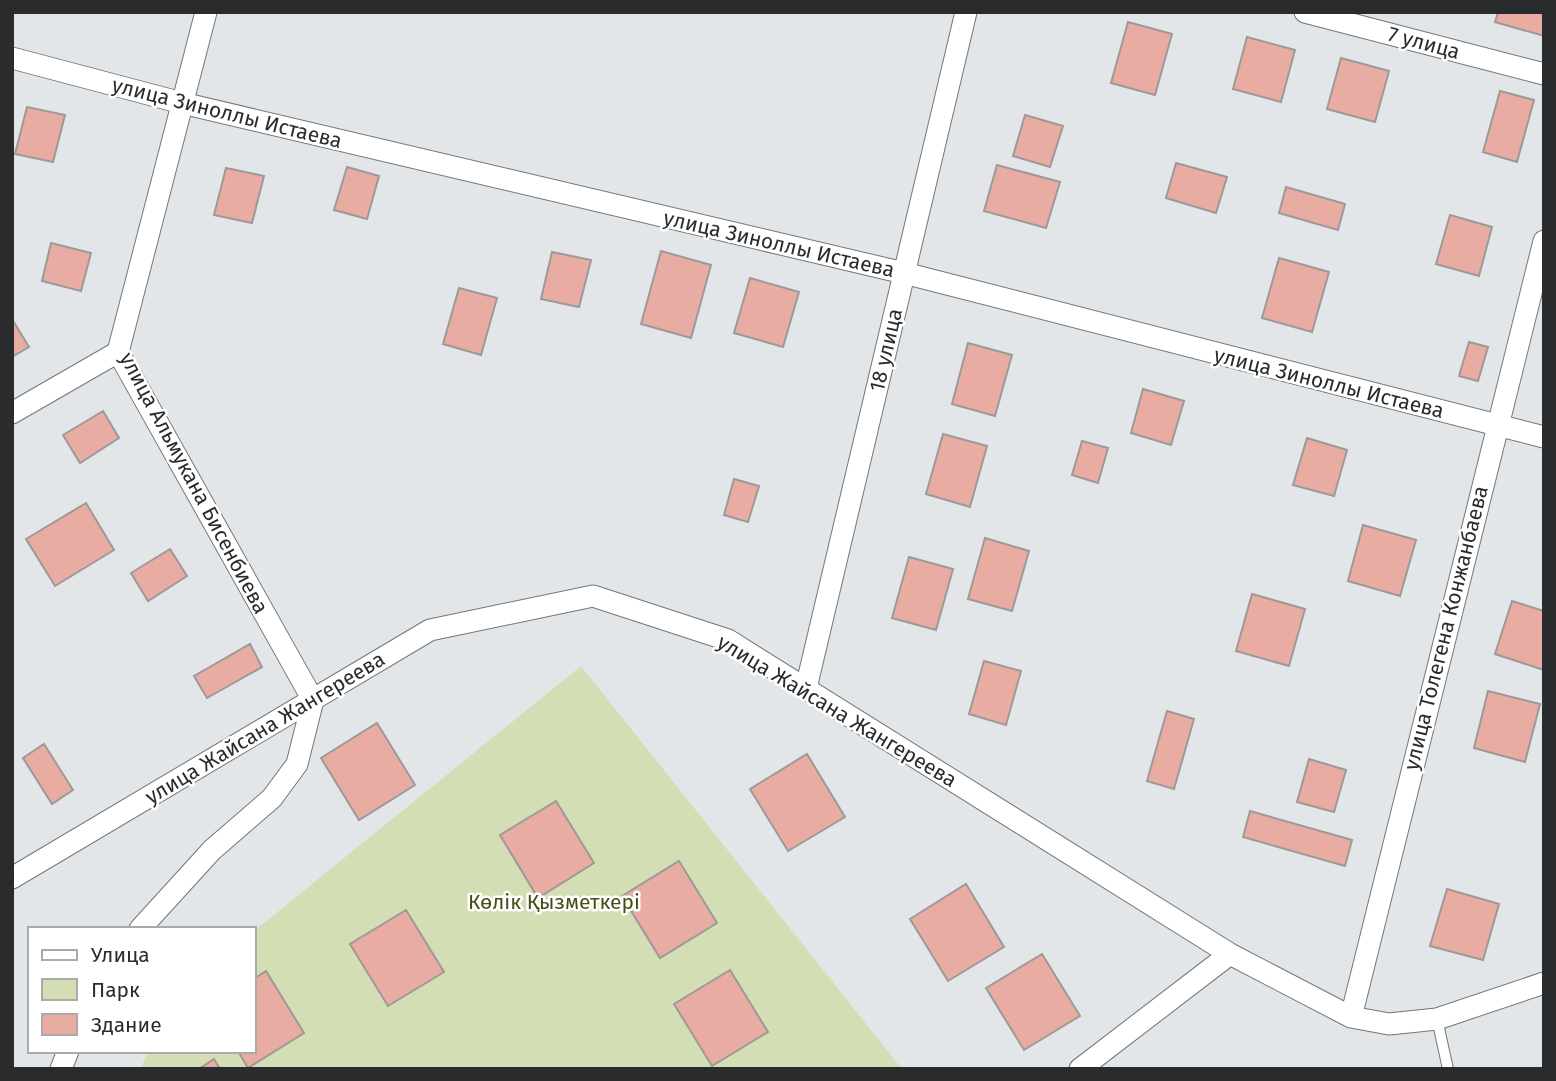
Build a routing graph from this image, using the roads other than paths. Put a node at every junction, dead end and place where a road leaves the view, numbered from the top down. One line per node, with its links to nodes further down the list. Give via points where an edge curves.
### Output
1 (206, 12): 6 (street, улица Альмукана Бисенбиева)
2 (966, 12): 8 (street, 18 улица)
3 (1305, 12): 5 (street, 7 улица)
4 (12, 58): 6 (street, улица Зиноллы Истаева)
5 (1544, 74)
6 (182, 103): 8 (street, улица Зиноллы Истаева); 9 (street, улица Альмукана Бисенбиева)
7 (1544, 241): 11 (street, улица Толегена Конжанбаева)
8 (904, 273): 11 (street, улица Зиноллы Истаева); 13 (street, 18 улица)
9 (118, 352): 10 (street); 14 (street, улица Альмукана Бисенбиева)
10 (12, 413)
11 (1496, 426): 12 (street, улица Зиноллы Истаева); 19 (street, улица Толегена Конжанбаева)
12 (1544, 437)
13 (806, 688): 14 (street, улица Жайсана Жангереева, via 728,640 593,596 430,631); 17 (street, улица Жайсана Жангереева)
14 (313, 700): 15 (street, улица Жайсана Жангереева); 16 (street, via 298,764 272,798 212,850)
15 (12, 878)
16 (142, 927)
17 (1230, 954): 19 (street, улица Жайсана Жангереева); 21 (street)
18 (1544, 983): 20 (street, улица Жайсана Жангереева)
19 (1350, 1017): 20 (street, улица Жайсана Жангереева, via 1389,1024)
20 (1437, 1018): 22 (lane)
21 (1080, 1069)
22 (1448, 1069)

